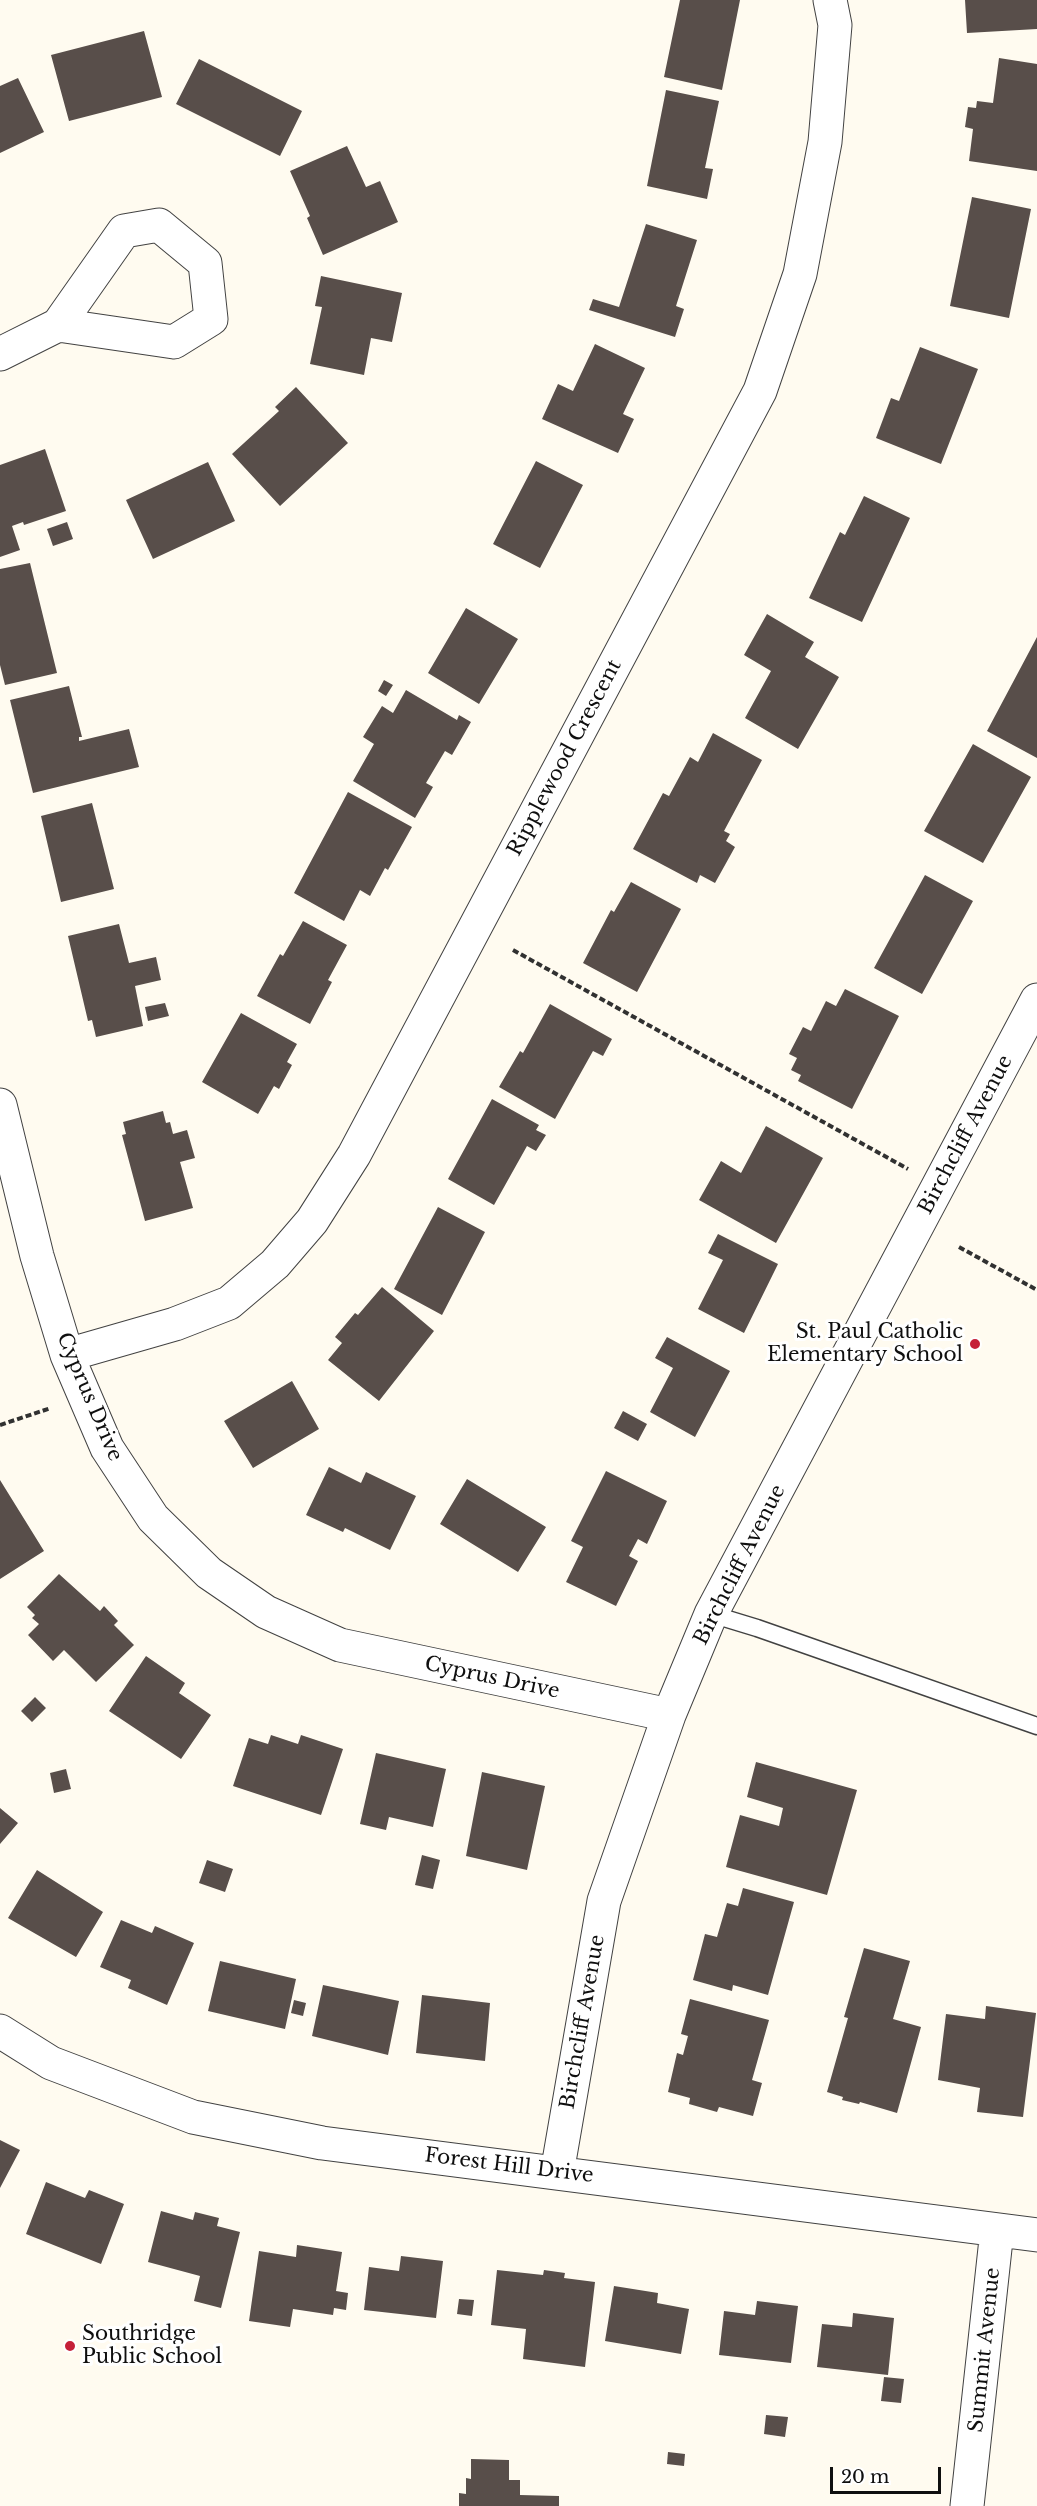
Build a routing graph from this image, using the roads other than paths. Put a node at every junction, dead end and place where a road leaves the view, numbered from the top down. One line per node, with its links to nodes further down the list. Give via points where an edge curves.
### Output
1 (830, 0): 6 (street, Ripplewood Crescent, via 835,25 825,142 800,274 760,392 354,1155 312,1221 275,1264 229,1303 175,1324)
2 (58, 325): 2 (street, via 174,342 211,319 205,263 159,225 124,231); 3 (street)
3 (0, 354)
4 (1037, 1000): 7 (street, Birchcliff Avenue)
5 (0, 1104): 6 (street, Cyprus Drive, via 37,1256)
6 (67, 1355): 8 (street, Cyprus Drive, via 107,1448 153,1518 209,1573 266,1612 340,1645)
7 (711, 1614): 8 (street, Birchcliff Avenue); 9 (lane)
8 (669, 1715): 11 (street, Birchcliff Avenue, via 604,1901)
9 (1037, 1726)
10 (0, 2031): 11 (street, Forest Hill Drive, via 51,2063 193,2118 322,2143)
11 (557, 2173): 12 (street, Forest Hill Drive)
12 (997, 2230): 13 (street, Forest Hill Drive); 14 (street, Summit Avenue)
13 (1037, 2235)
14 (967, 2506)

